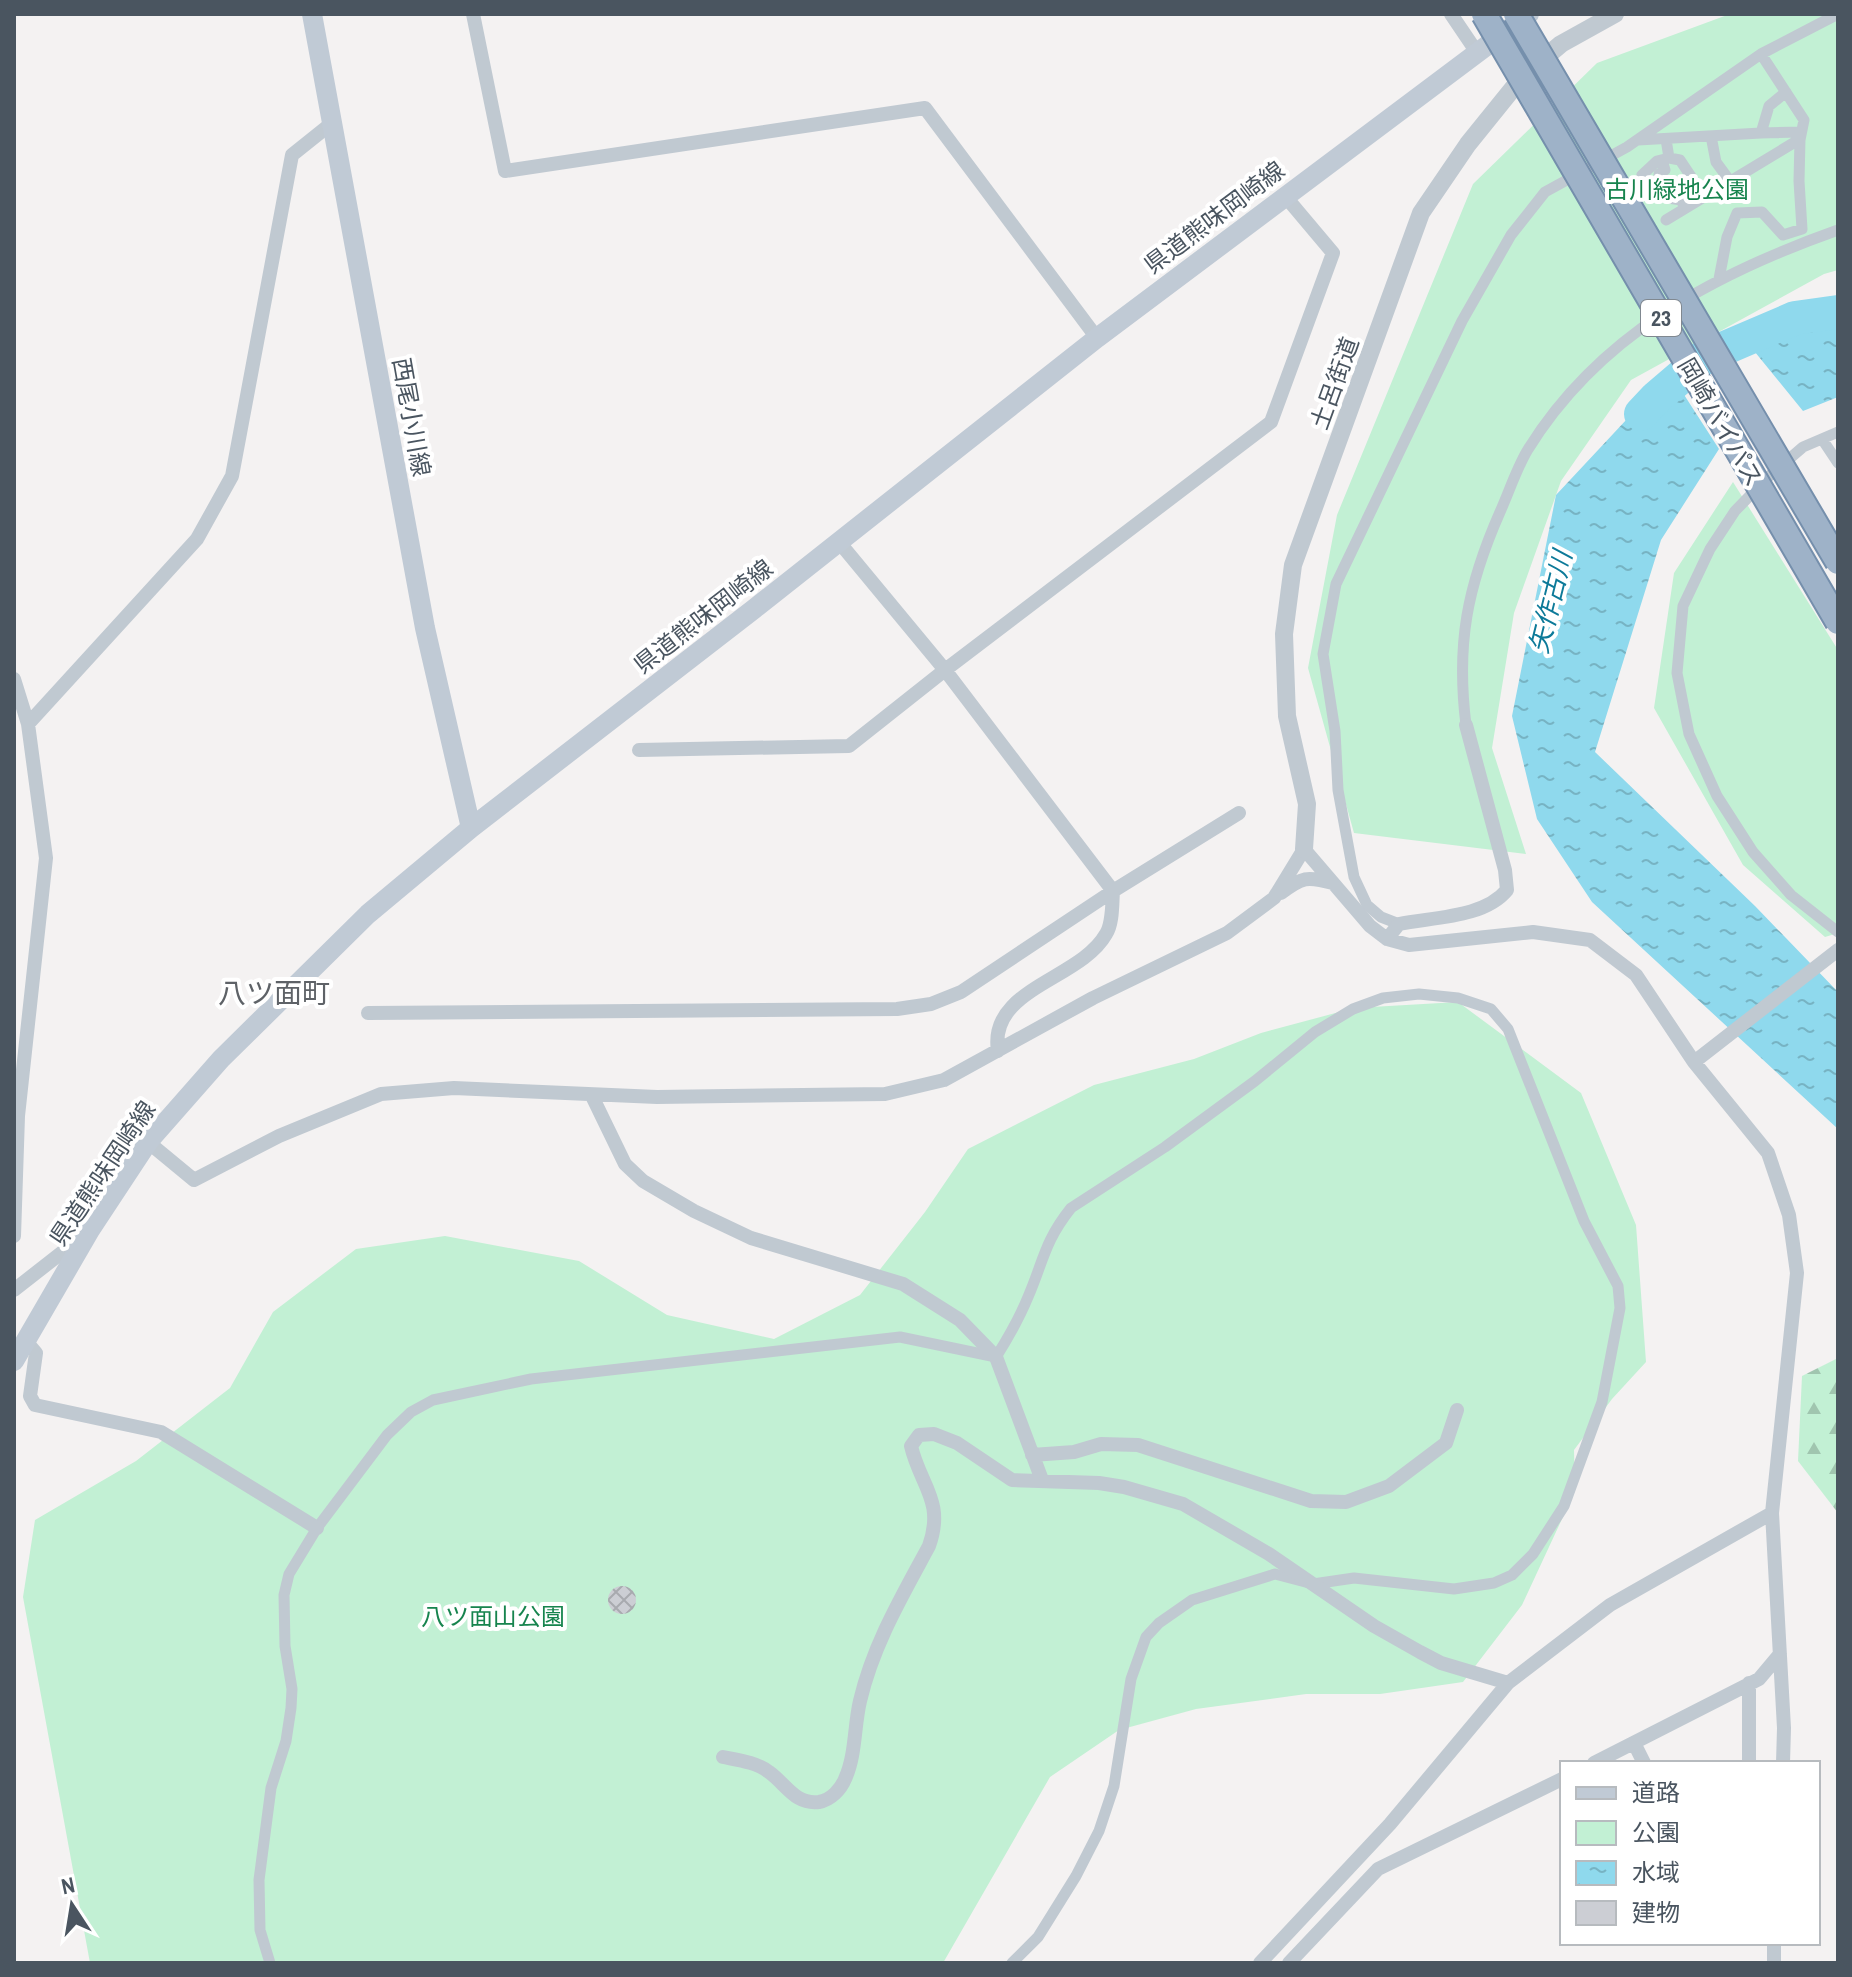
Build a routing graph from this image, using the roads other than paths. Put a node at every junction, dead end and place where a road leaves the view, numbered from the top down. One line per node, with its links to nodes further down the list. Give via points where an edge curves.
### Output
1 (312, 14): 12 (main road, 西尾小川線)
2 (473, 14): 25 (street, via 505,171 925,108)
3 (1451, 14): 9 (street)
4 (1484, 14): 31 (highway, 岡崎バイパス / 23, bridge)
5 (1516, 14): 30 (highway, 岡崎バイパス / 23, bridge)
6 (1529, 14): 9 (main road, 県道熊味岡崎線)
7 (1615, 14): 39 (street, 土呂街道, via 1561,44 1523,76 1421,213 1293,565 1284,634 1287,716 1307,804)
8 (1838, 14): 10 (street)
9 (1476, 51): 20 (main road, 県道熊味岡崎線)
10 (1761, 54): 11 (street); 17 (street)
11 (1786, 92): 13 (street, via 1769,106); 15 (street, via 1804,120)
12 (332, 123): 34 (street, via 292,155 232,476 197,539); 38 (main road, 西尾小川線, via 425,628)
13 (1761, 133): 14 (street); 15 (street)
14 (1711, 136): 16 (street); 19 (street, via 1716,162)
15 (1801, 136): 19 (street); 24 (street, via 1802,229 1783,235 1762,212 1737,213)
16 (1666, 139): 17 (street); 18 (street)
17 (1637, 140): 43 (street, via 1545,192 1511,235 1462,321 1336,584 1323,654 1340,804 1354,877 1367,905)
18 (1665, 163): 21 (street, via 1661,184 1672,186); 21 (street, via 1680,160 1692,178); 21 (street, via 1657,161 1642,175 1656,196)
19 (1730, 181): 21 (street)
20 (1285, 196): 25 (main road, 県道熊味岡崎線); 32 (street, via 1333,253 1271,422)
21 (1683, 204): 22 (street)
22 (1666, 220)
23 (1838, 230): 24 (street)
24 (1719, 279): 35 (street, via 1617,345 1575,385 1526,452 1466,607 1461,675)
25 (1097, 338): 29 (main road, 県道熊味岡崎線)
26 (1838, 432): 27 (street)
27 (1822, 439): 28 (street); 44 (street, via 1803,447 1767,478 1735,511 1710,549 1683,606 1677,673 1689,734 1717,796 1753,852 1791,895)
28 (1838, 463)
29 (839, 542): 32 (street); 38 (main road, 県道熊味岡崎線)
30 (1838, 562)
31 (1838, 622)
32 (945, 670): 36 (street, via 849,746); 41 (street)
33 (14, 679): 34 (street)
34 (28, 724): 51 (street, via 46,858)
35 (1466, 725): 43 (street, via 1507,890 1496,903 1479,909)
36 (639, 750)
37 (1239, 813): 41 (street)
38 (471, 828): 52 (main road, 県道熊味岡崎線, via 368,914 293,986)
39 (1304, 849): 40 (street); 42 (street)
40 (1333, 883): 42 (street, via 1312,877); 45 (street)
41 (1113, 891): 47 (street, via 961,992 931,1004 897,1009); 48 (street, via 1108,932 1082,962 1013,1006 999,1028)
42 (1274, 898): 48 (street, via 1227,933)
43 (1399, 924): 45 (street)
44 (1838, 932)
45 (1387, 939): 49 (street, via 1409,945 1533,932 1590,940 1636,975)
46 (1832, 954): 49 (street)
47 (368, 1013)
48 (998, 1051): 50 (street, via 944,1080 885,1094)
49 (1694, 1062): 62 (street, via 1768,1153 1789,1215 1797,1273)
50 (592, 1096): 52 (street, via 454,1088 381,1094 279,1136 194,1180); 57 (street, via 625,1164 643,1181 751,1238 903,1284 960,1320)
51 (16, 1116): 54 (street)
52 (148, 1142): 53 (main road, 県道熊味岡崎線)
53 (90, 1230): 55 (street); 56 (main road, 県道熊味岡崎線)
54 (14, 1236)
55 (14, 1290)
56 (25, 1340): 58 (main road, 県道熊味岡崎線); 63 (street, via 36,1353 30,1396 35,1405 161,1432)
57 (996, 1357): 60 (street); 63 (street, via 900,1337 531,1379 433,1400 387,1435); 64 (street, via 1024,1307 1053,1230 1071,1208 1219,1109 1315,1032 1383,998 1419,994 1458,998 1491,1009 1508,1029 1584,1221 1618,1286 1620,1308 1602,1402 1564,1506 1533,1554 1512,1575 1454,1589 1354,1578)
58 (14, 1361)
59 (1457, 1410): 60 (street, via 1446,1443 1389,1486 1346,1502 1311,1501 1138,1445 1101,1444)
60 (1032, 1455): 61 (street)
61 (1042, 1480): 64 (street, via 1124,1487 1183,1504); 69 (street, via 1012,1480 957,1443 934,1434 919,1435 911,1446 931,1498 935,1529 876,1645 844,1782 831,1798 809,1802 757,1765)
62 (1772, 1513): 65 (street); 66 (street, via 1610,1605)
63 (317, 1528): 75 (street, via 289,1574 284,1595 291,1708 271,1788 259,1880 260,1930)
64 (1313, 1584): 66 (street, via 1441,1663); 76 (street, via 1275,1574 1236,1584 1192,1600 1146,1637 1131,1679 1114,1786 1099,1831 1038,1937)
65 (1780, 1654): 67 (street); 73 (street)
66 (1508, 1683): 77 (street, via 1390,1824)
67 (1749, 1683): 68 (street); 72 (street)
68 (1634, 1743): 70 (street); 71 (street)
69 (723, 1757)
70 (1598, 1761)
71 (1643, 1761)
72 (1749, 1761)
73 (1783, 1761)
74 (1560, 1780): 78 (street, via 1378,1869)
75 (270, 1963)
76 (1012, 1963)
77 (1260, 1963)
78 (1289, 1963)

